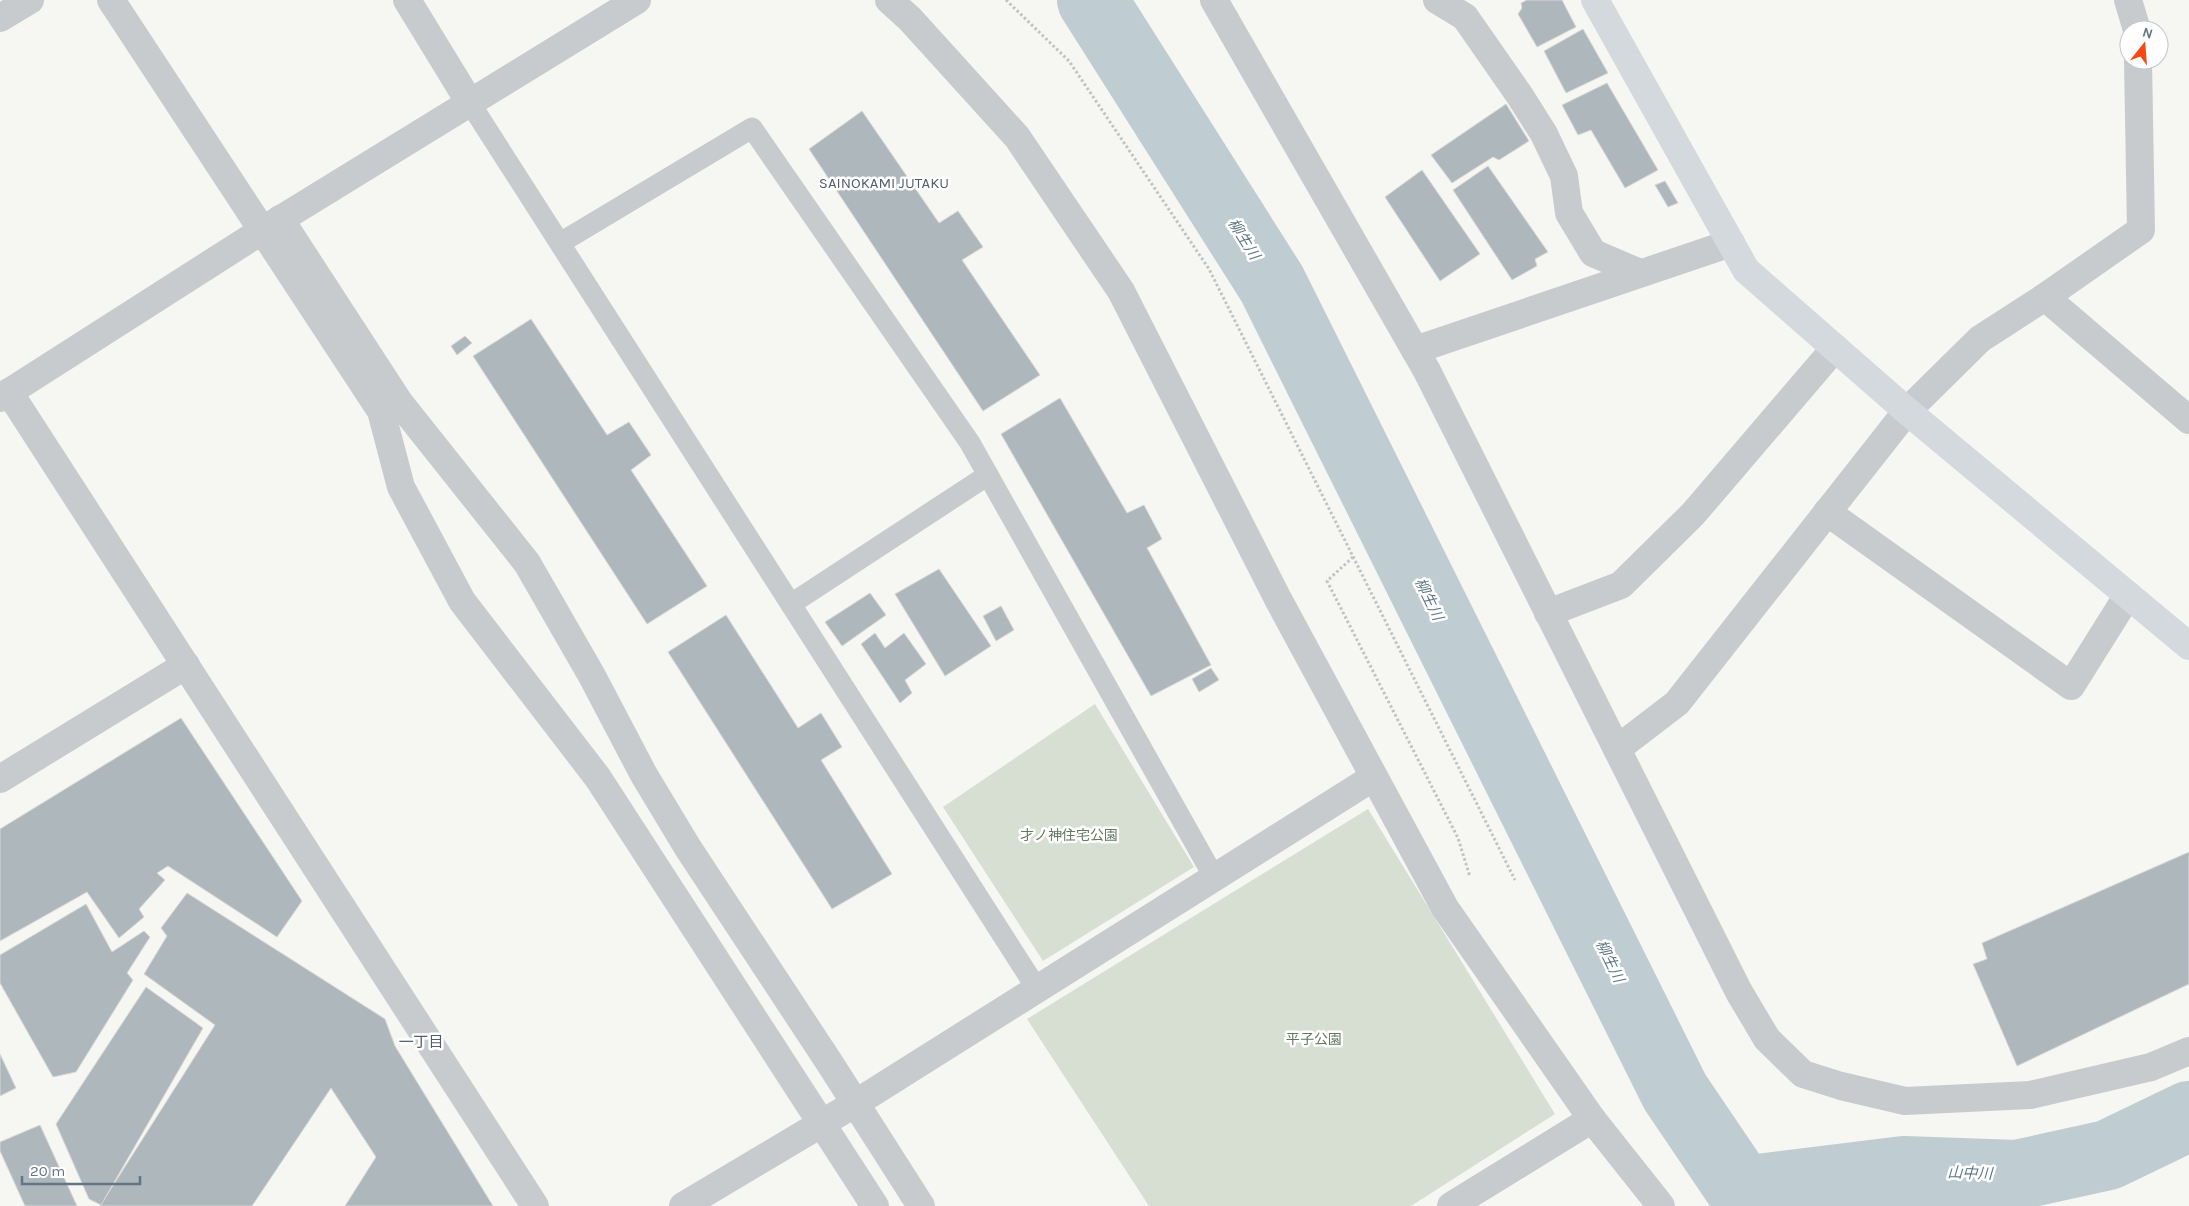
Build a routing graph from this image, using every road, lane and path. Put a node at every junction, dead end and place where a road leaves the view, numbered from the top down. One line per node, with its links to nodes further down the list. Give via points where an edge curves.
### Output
1 (30, 0): 11 (street)
2 (111, 0): 15 (street)
3 (407, 0): 14 (street)
4 (637, 0): 14 (street)
5 (889, 0): 34 (street, via 1017,137 1121,291 1278,599)
6 (1006, 0): 27 (path, via 1069,61 1208,269)
7 (1214, 0): 21 (street)
8 (1438, 0): 18 (street, via 1465,17 1544,134 1564,176 1569,213 1593,253)
9 (1595, 0): 16 (street)
10 (2128, 0): 12 (street)
11 (0, 18)
12 (2134, 20)
13 (2138, 70): 19 (street, via 2141,230)
14 (470, 103): 15 (street); 17 (lane)
15 (271, 225): 22 (street); 41 (street, via 399,402 527,562 668,816); 43 (street, via 381,411 401,487 462,600 598,778)
16 (1731, 242): 18 (street); 20 (street, via 1746,270)
17 (560, 243): 25 (lane, via 752,128 970,444); 29 (lane)
18 (1640, 273): 21 (street)
19 (2045, 297): 23 (street, via 1980,339); 24 (street)
20 (1835, 348): 23 (street); 30 (street, via 1694,514 1621,585)
21 (1415, 350): 30 (street)
22 (5, 395): 32 (street)
23 (1907, 410): 26 (street); 28 (street)
24 (2189, 420)
25 (988, 475): 29 (lane); 36 (lane)
26 (1827, 512): 28 (street, via 2071,686); 33 (street, via 1678,702)
27 (1353, 557): 37 (path); 38 (path, via 1328,581 1458,838 1474,890)
28 (2128, 595): 31 (street)
29 (791, 604): 39 (lane)
30 (1548, 613): 33 (street)
31 (2189, 646)
32 (186, 665): 35 (street); 44 (street)
33 (1617, 749): 40 (street, via 1744,1000 1767,1040 1802,1074 1905,1101 2030,1095 2151,1067)
34 (1374, 777): 36 (street); 38 (street)
35 (0, 779)
36 (1214, 878): 39 (street)
37 (1515, 880)
38 (1445, 908): 42 (street)
39 (1037, 989): 41 (street)
40 (2189, 1051)
41 (856, 1103): 43 (street); 47 (street)
42 (1592, 1119): 48 (street); 49 (street)
43 (821, 1123): 45 (street); 46 (street)
44 (535, 1206)
45 (684, 1206)
46 (875, 1206)
47 (921, 1206)
48 (1451, 1206)
49 (1661, 1206)

